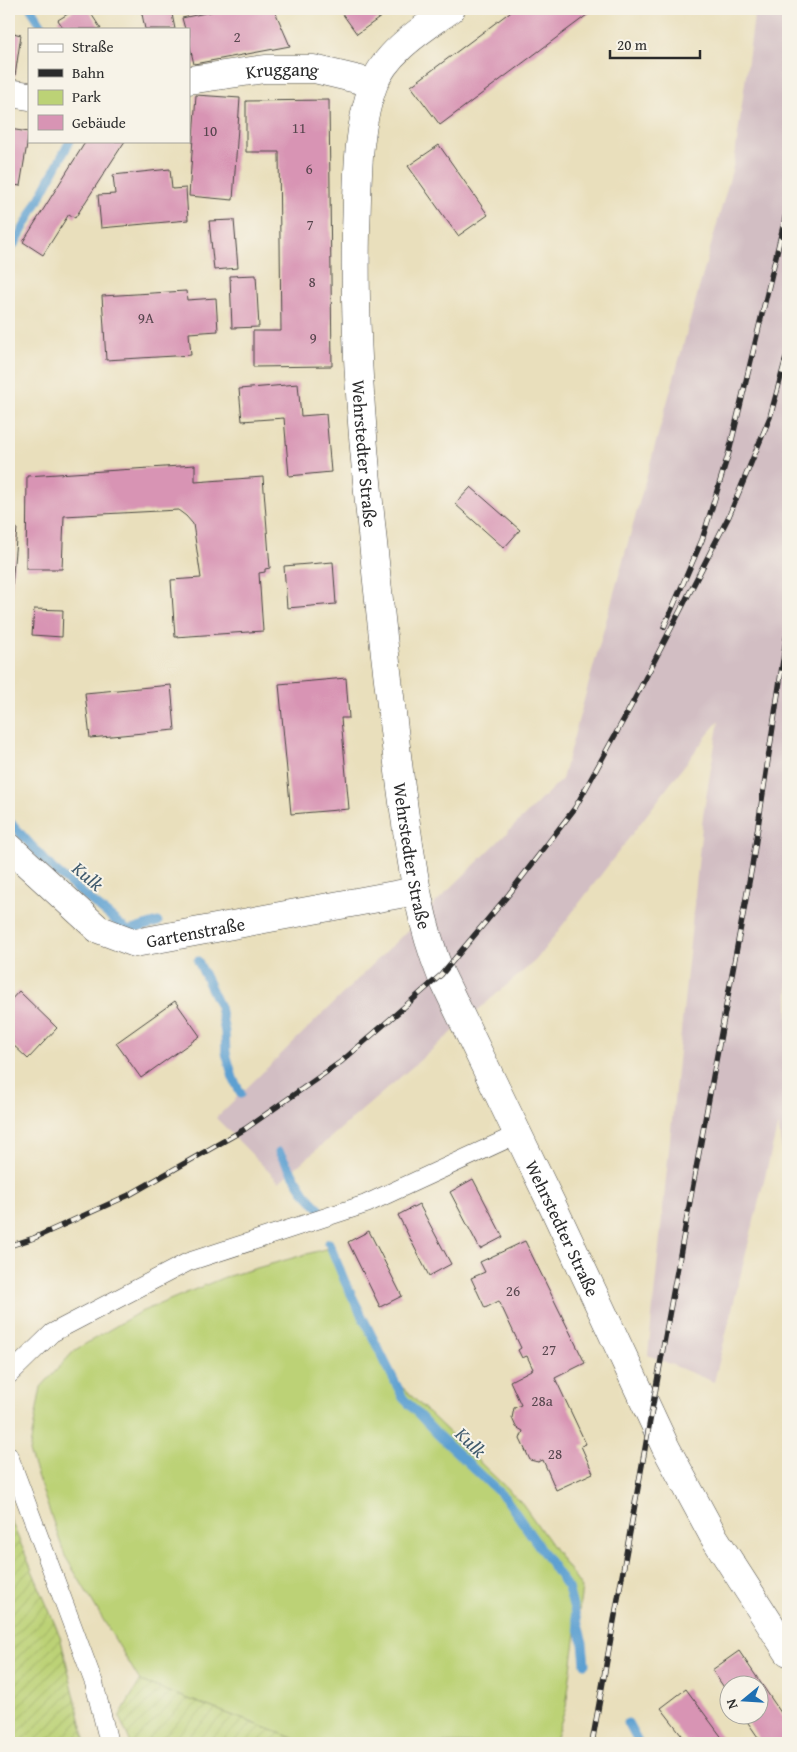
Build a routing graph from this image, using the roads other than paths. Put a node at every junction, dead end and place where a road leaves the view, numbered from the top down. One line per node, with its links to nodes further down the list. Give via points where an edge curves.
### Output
1 (451, 9): 3 (street, Wehrstedter Straße, via 402,46)
2 (190, 80): 3 (street, Kruggang, via 265,69 314,69)
3 (373, 84): 7 (street, Wehrstedter Straße, via 363,118 358,174 355,295 369,510 397,759)
4 (9, 93): 5 (street)
5 (28, 96)
6 (9, 847): 7 (street, Gartenstraße, via 98,929 135,943)
7 (416, 891): 8 (street, Wehrstedter Straße, via 441,975)
8 (518, 1134): 9 (lane, via 366,1204 188,1262 52,1333); 11 (street, Wehrstedter Straße, via 666,1448 714,1538)
9 (9, 1375)
10 (9, 1456): 12 (lane, via 94,1683)
11 (788, 1652)
12 (108, 1743)

